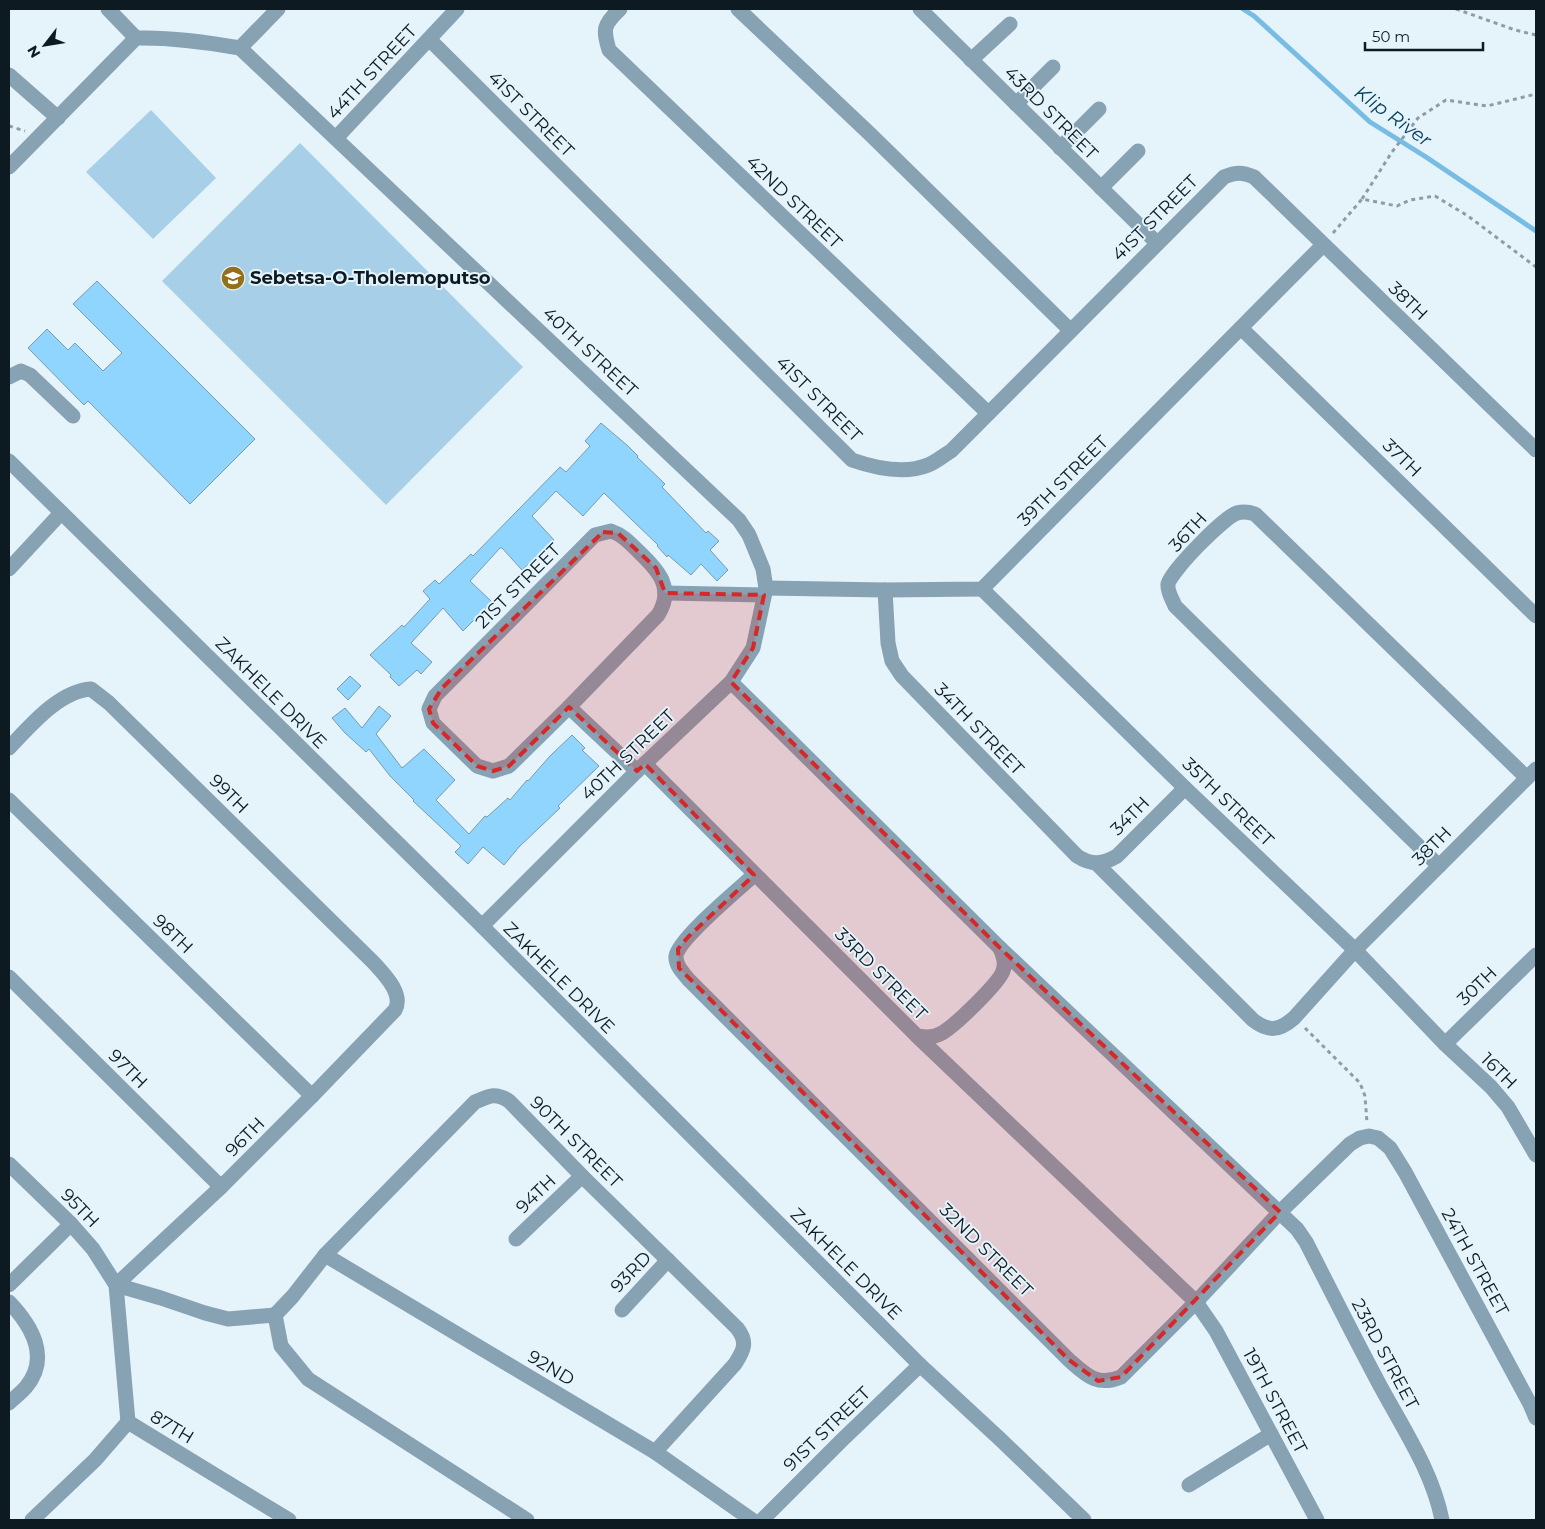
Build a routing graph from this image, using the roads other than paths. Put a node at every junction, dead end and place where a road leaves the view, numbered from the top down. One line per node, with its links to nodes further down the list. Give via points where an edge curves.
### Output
1 (108, 9): 8 (street)
2 (278, 9): 10 (street)
3 (457, 9): 9 (street, 44TH STREET)
4 (620, 9): 28 (street, 42ND STREET, via 609,19 604,33 609,50)
5 (738, 9): 26 (street, via 872,135)
6 (929, 12): 11 (street, 43RD STREET)
7 (1010, 24): 11 (street)
8 (136, 38): 10 (street, via 187,40); 16 (street)
9 (429, 39): 17 (street, 44TH STREET); 28 (street, 41ST STREET, via 852,460 876,468 908,469 928,465 951,450)
10 (240, 48): 17 (street, 40TH STREET)
11 (971, 60): 14 (street, 43RD STREET)
12 (1053, 67): 14 (street)
13 (9, 75): 16 (street)
14 (1016, 104): 18 (street, 43RD STREET)
15 (1099, 109): 18 (street)
16 (58, 118): 20 (street)
17 (336, 138): 36 (street, 40TH STREET, via 739,520 763,569)
18 (1060, 148): 22 (street, 43RD STREET)
19 (1138, 150): 22 (street)
20 (9, 168)
21 (1254, 177): 23 (street, 41ST STREET, via 1244,172 1224,177); 24 (street, 38TH)
22 (1100, 188): 23 (street, 43RD STREET)
23 (1157, 243): 26 (street, 41ST STREET)
24 (1323, 245): 25 (street, 39TH STREET); 30 (street, 38TH)
25 (1241, 328): 34 (street, 39TH STREET); 38 (street, 37TH)
26 (1070, 330): 28 (street, 41ST STREET)
27 (9, 377): 29 (street, via 21,371 30,375)
28 (988, 413)
29 (73, 416)
30 (1536, 450)
31 (9, 460): 32 (street, ZAKHELE DRIVE)
32 (61, 512): 33 (street); 49 (street, ZAKHELE DRIVE)
33 (9, 569)
34 (982, 589): 35 (street); 44 (street, 35TH STREET)
35 (885, 590): 36 (street); 46 (street, 34TH STREET, via 888,643 892,661 902,676 1077,856)
36 (765, 591): 37 (street); 39 (street, 40TH STREET, via 753,648)
37 (665, 594): 40 (street, 21ST STREET, via 665,604 658,615); 40 (street, 21ST STREET, via 656,568 625,538 611,530 595,535 442,688 429,709 433,722 471,761 493,771 509,766)
38 (1536, 616)
39 (731, 682): 42 (street, 40TH STREET); 50 (street)
40 (569, 707): 42 (street, 33RD STREET)
41 (9, 748): 54 (street, 99TH, via 64,698 84,689 98,693 374,963 398,998)
42 (641, 768): 48 (street, 33RD STREET); 49 (street, 40TH STREET)
43 (1532, 774): 47 (street, 38TH); 47 (street, 36TH, via 1256,514 1244,511 1226,518 1169,581 1168,590 1175,606)
44 (1185, 788): 46 (street, 34TH, via 1116,856); 51 (street, 35TH STREET)
45 (9, 800): 57 (street, 98TH)
46 (1097, 864): 51 (street, 38TH, via 1260,1026 1268,1029 1278,1028 1294,1018)
47 (1439, 866): 51 (street, 38TH)
48 (754, 875): 55 (street, 33RD STREET); 71 (street, 32ND STREET, via 678,949 676,959 679,968 1069,1360 1098,1381 1110,1382 1121,1377)
49 (482, 926): 74 (street, ZAKHELE DRIVE)
50 (1000, 948): 55 (street, 33RD STREET, via 1005,960 997,982 949,1029 930,1038); 63 (street, 23RD STREET)
51 (1355, 950): 56 (street, 35TH STREET)
52 (1535, 959): 56 (street, 30TH)
53 (9, 977): 62 (street, 97TH)
54 (395, 1010): 57 (street, 96TH)
55 (917, 1036): 71 (street, 19TH STREET)
56 (1445, 1044): 59 (street, 16TH, via 1508,1107)
57 (312, 1096): 62 (street, 96TH)
58 (1369, 1136): 63 (street, 32ND STREET, via 1350,1144); 76 (street, 24TH STREET, via 1378,1138 1390,1148 1405,1172)
59 (1536, 1155)
60 (9, 1164): 64 (street, 95TH)
61 (582, 1176): 65 (street, 94TH); 66 (street, 90TH STREET, via 509,1101 493,1096 475,1102); 67 (street, 90TH STREET)
62 (221, 1187): 69 (street, 96TH)
63 (1280, 1212): 71 (street, 32ND STREET); 88 (street, 23RD STREET, via 1306,1242 1419,1456)
64 (71, 1224): 68 (street); 69 (street, 95TH, via 93,1249)
65 (516, 1239)
66 (325, 1255): 73 (street, 90TH STREET); 79 (street, 92ND)
67 (668, 1260): 72 (street, 93RD); 79 (street, 90TH STREET, via 737,1328 744,1343 735,1364)
68 (9, 1285)
69 (116, 1285): 73 (street, via 228,1319); 77 (street, 87TH)
70 (9, 1302): 75 (street, via 32,1330 37,1359 26,1386)
71 (1196, 1302): 78 (street, 19TH STREET, via 1216,1331)
72 (622, 1310)
73 (275, 1315): 83 (street, via 281,1346 308,1379)
74 (920, 1365): 85 (street, 91ST STREET); 86 (street, ZAKHELE DRIVE)
75 (9, 1403)
76 (1536, 1418)
77 (128, 1422): 81 (street, via 96,1460); 82 (street, 87TH)
78 (1271, 1434): 80 (street); 87 (street, 19TH STREET)
79 (655, 1452): 84 (street, 92ND)
80 (1188, 1485)
81 (32, 1520)
82 (289, 1520)
83 (527, 1520)
84 (752, 1520)
85 (762, 1520)
86 (1084, 1520)
87 (1317, 1520)
88 (1442, 1520)

